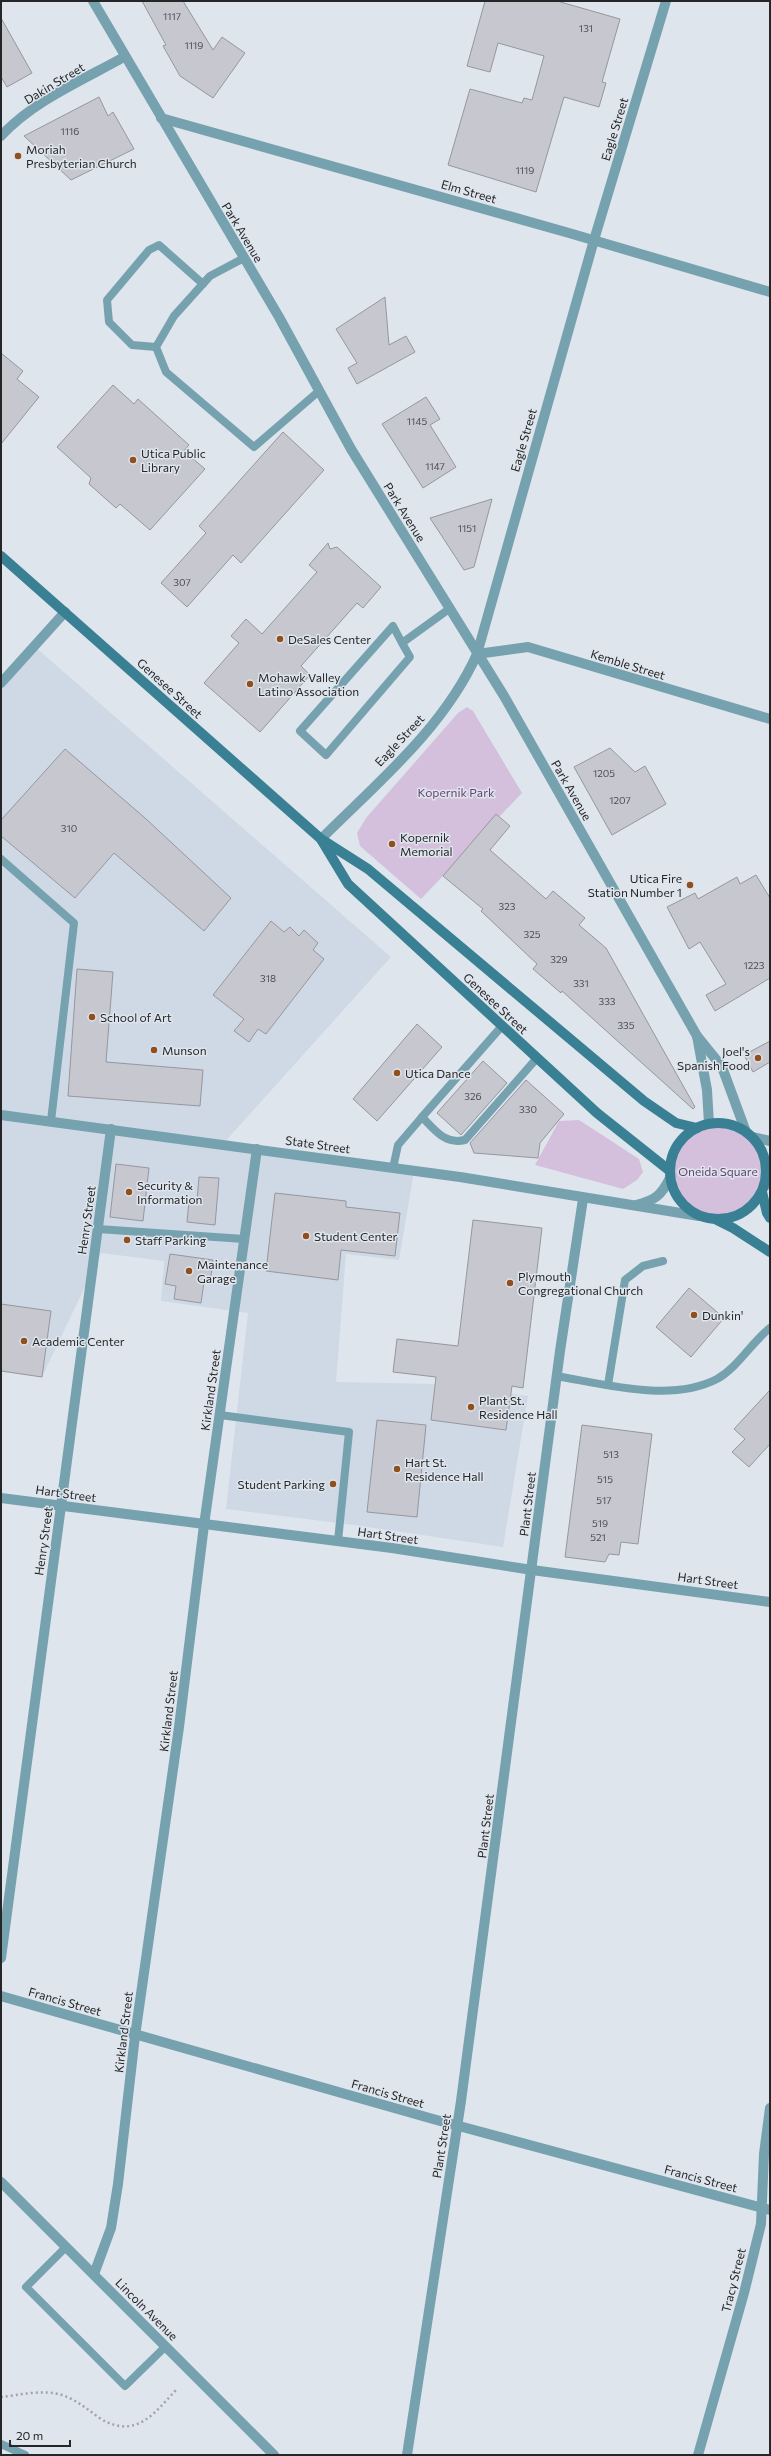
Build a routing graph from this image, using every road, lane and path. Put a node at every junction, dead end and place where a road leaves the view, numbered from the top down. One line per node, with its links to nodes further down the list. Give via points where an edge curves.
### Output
1 (93, 1): 3 (street, Park Avenue)
2 (666, 1): 6 (street, Eagle Street)
3 (124, 57): 4 (street, Park Avenue); 5 (street, Dakin Street, via 43,103 10,126)
4 (161, 118): 6 (street, Elm Street); 7 (street, Park Avenue)
5 (1, 136)
6 (594, 240): 9 (street, Elm Street); 16 (street, Eagle Street)
7 (244, 258): 8 (lane, via 210,276); 11 (street, Park Avenue)
8 (203, 284): 10 (lane, via 174,316); 10 (lane, via 159,245 149,250 107,300 109,322 132,345)
9 (770, 292)
10 (156, 347): 11 (lane, via 166,372 254,447)
11 (319, 391): 13 (street, Park Avenue, via 351,449)
12 (1, 556): 14 (main road, Genesee Street)
13 (449, 609): 15 (lane); 16 (street, Park Avenue)
14 (64, 612): 17 (street); 19 (main road, Genesee Street)
15 (402, 642): 15 (lane, via 393,626 300,731 326,755 410,657)
16 (477, 654): 18 (street, Kemble Street, via 528,647); 19 (street, Eagle Street, via 453,699 411,748); 22 (street, Park Avenue, via 504,696)
17 (1, 683)
18 (770, 719)
19 (321, 839): 21 (main road, Genesee Street, via 348,884); 28 (main road, Genesee Street, via 368,869 644,1101 676,1123)
20 (1, 858): 26 (lane, via 74,924)
21 (502, 1026): 23 (main road, Genesee Street); 25 (lane)
22 (697, 1036): 27 (street, Park Avenue, via 707,1090); 30 (street, Park Avenue, via 722,1067)
23 (537, 1058): 25 (lane, via 465,1140 455,1143 445,1139); 34 (main road, Genesee Street, via 597,1113)
24 (1, 1115): 26 (street, State Street)
25 (422, 1117): 33 (lane, via 398,1144)
26 (51, 1121): 29 (street, State Street)
27 (709, 1124): 28 (main road); 30 (main road, via 728,1124)
28 (697, 1128): 34 (main road, via 677,1145)
29 (111, 1129): 32 (street, State Street); 41 (street, Henry Street)
30 (749, 1134): 31 (street); 35 (main road, via 760,1147 765,1160)
31 (770, 1141)
32 (256, 1149): 33 (street, State Street); 42 (street, Kirkland Street)
33 (393, 1168): 36 (street, State Street)
34 (670, 1174): 37 (street, State Street, via 663,1193 649,1202); 38 (main road, via 678,1198 685,1207)
35 (765, 1186): 39 (main road, via 767,1213); 40 (main road, via 754,1204 743,1213 729,1219)
36 (583, 1198): 37 (street, State Street); 46 (street, Plant Street)
37 (630, 1206): 38 (street, State Street)
38 (699, 1216): 40 (main road)
39 (770, 1218)
40 (715, 1220): 43 (main road, via 733,1228)
41 (98, 1229): 42 (lane); 50 (street, Henry Street)
42 (244, 1239): 48 (street, Kirkland Street)
43 (770, 1252)
44 (663, 1261): 47 (lane, via 643,1266 625,1280)
45 (770, 1328): 47 (lane, via 717,1378 688,1388 650,1390)
46 (556, 1376): 47 (lane); 53 (street, Plant Street)
47 (608, 1385)
48 (220, 1415): 51 (street, Kirkland Street); 52 (lane, via 348,1432)
49 (1, 1498): 50 (street, Hart Street)
50 (61, 1505): 51 (street, Hart Street); 55 (street, Henry Street)
51 (204, 1525): 52 (street, Hart Street); 57 (street, Kirkland Street, via 179,1728)
52 (338, 1541): 53 (street, Hart Street)
53 (532, 1570): 54 (street, Hart Street); 59 (street, Plant Street)
54 (770, 1602)
55 (1, 1958)
56 (1, 1996): 57 (street, Francis Street)
57 (135, 2036): 59 (street, Francis Street); 63 (street, Kirkland Street, via 111,2228)
58 (770, 2108): 61 (street, Tracy Street, via 764,2154)
59 (457, 2125): 61 (street, Francis Street); 70 (street, Plant Street)
60 (1, 2182): 62 (street, Lincoln Avenue)
61 (766, 2208): 71 (street, Tracy Street)
62 (66, 2247): 63 (street, Lincoln Avenue); 64 (lane, via 26,2288 125,2386)
63 (94, 2274): 64 (street, Lincoln Avenue)
64 (166, 2346): 69 (street, Lincoln Avenue)
65 (177, 2389): 66 (path, via 141,2424 132,2427 112,2424 61,2395)
66 (1, 2397)
67 (1, 2444): 68 (lane)
68 (25, 2455)
69 (274, 2455)
70 (407, 2455)
71 (698, 2455)

